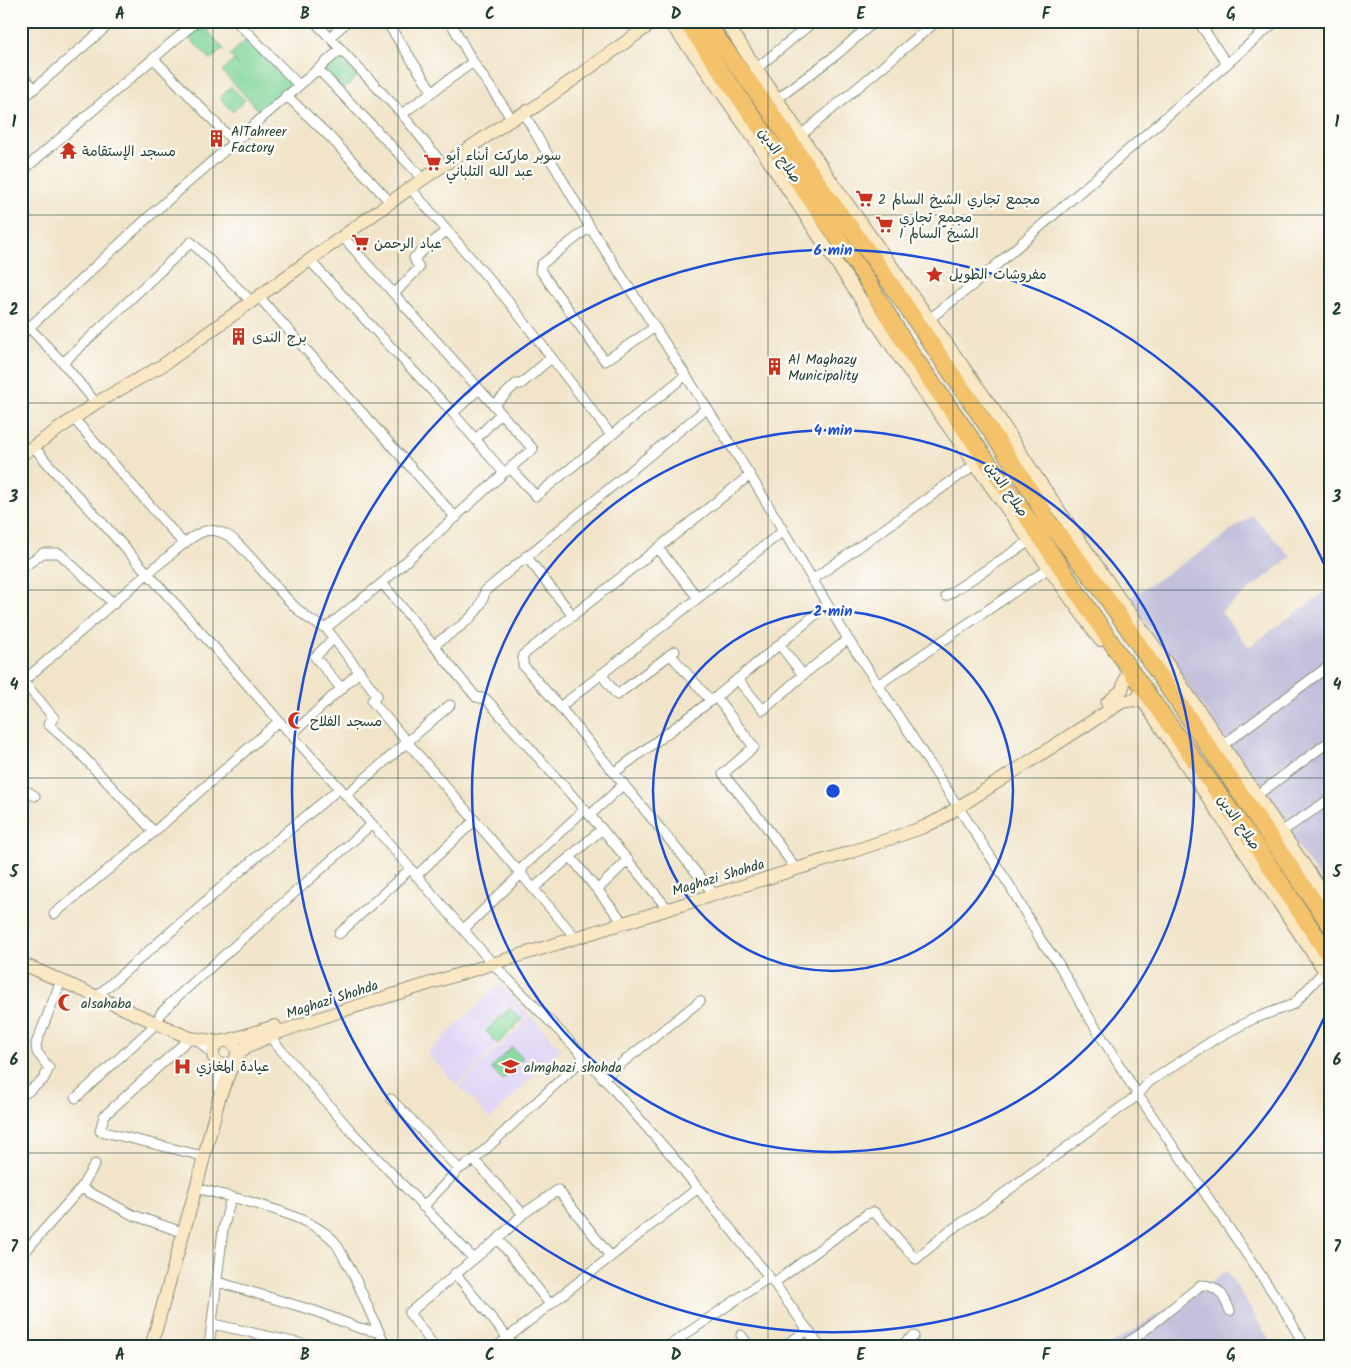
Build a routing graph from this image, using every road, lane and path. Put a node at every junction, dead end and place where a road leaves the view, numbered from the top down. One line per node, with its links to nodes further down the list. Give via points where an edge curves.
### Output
1 (112, 21): 28 (street)
2 (197, 21): 21 (street)
3 (236, 21): 27 (street)
4 (314, 21): 19 (street)
5 (348, 21): 19 (street)
6 (386, 21): 29 (street)
7 (450, 21): 22 (street)
8 (642, 21): 33 (street, via 530,102)
9 (655, 21): 33 (street)
10 (668, 21): 72 (street, via 749,132 899,357)
11 (686, 21): 78 (highway, صلاح الدين, via 863,274 911,353)
12 (705, 21): 43 (highway, صلاح الدين)
13 (725, 21): 24 (street)
14 (814, 21): 24 (street)
15 (875, 21): 31 (street)
16 (938, 21): 36 (street)
17 (1198, 21): 23 (street)
18 (1276, 21): 23 (street)
19 (330, 37): 20 (street)
20 (341, 49): 25 (street); 34 (street)
21 (154, 59): 37 (street); 39 (street)
22 (473, 62): 29 (street); 35 (street)
23 (1227, 64): 52 (street, via 978,281)
24 (756, 68): 31 (street)
25 (318, 69): 27 (street); 40 (street)
26 (21, 75): 28 (street)
27 (298, 84): 30 (street)
28 (34, 88): 32 (street)
29 (432, 91): 34 (street)
30 (286, 95): 37 (street); 44 (street)
31 (777, 99): 36 (street)
32 (21, 100)
33 (523, 112): 35 (street); 45 (street)
34 (402, 114): 38 (street)
35 (512, 119): 38 (street)
36 (801, 135): 41 (street)
37 (234, 142): 54 (street)
38 (444, 166): 40 (street)
39 (21, 172)
40 (423, 179): 42 (street)
41 (832, 182): 43 (highway); 52 (street)
42 (411, 189): 44 (street); 46 (street)
43 (829, 199): 66 (highway, صلاح الدين, via 873,258)
44 (391, 203): 47 (street)
45 (590, 227): 53 (street); 53 (street, via 542,264 540,270 605,361)
46 (446, 231): 49 (street, via 414,258 419,268); 56 (street, via 508,301)
47 (343, 238): 48 (street); 49 (street)
48 (310, 261): 50 (street); 65 (street)
49 (394, 294): 59 (street)
50 (256, 300): 57 (street, via 191,242); 61 (street, via 163,365); 75 (street)
51 (21, 319): 54 (street)
52 (928, 320): 60 (street)
53 (655, 327): 58 (street)
54 (30, 328): 55 (street); 57 (street)
55 (21, 335)
56 (551, 358): 62 (street); 68 (street)
57 (63, 363): 61 (street)
58 (686, 375): 63 (street); 68 (street)
59 (479, 389): 62 (street); 65 (street)
60 (987, 401): 66 (highway); 115 (street, via 1108,582)
61 (96, 403): 67 (street)
62 (494, 405): 64 (street)
63 (707, 408): 74 (street); 81 (street)
64 (501, 413): 69 (street); 73 (street, via 533,450)
65 (453, 414): 69 (street)
66 (980, 418): 76 (highway, صلاح الدين)
67 (74, 419): 70 (street); 79 (street)
68 (612, 435): 73 (street, via 536,496)
69 (476, 438): 73 (street)
70 (34, 447): 71 (street); 84 (street)
71 (22, 454)
72 (976, 464): 78 (street); 85 (street)
73 (507, 470): 75 (street)
74 (750, 475): 77 (street); 80 (street)
75 (456, 518): 86 (street)
76 (1049, 522): 78 (highway); 97 (highway, صلاح الدين, via 1100,588)
77 (782, 531): 85 (street); 88 (street)
78 (1032, 534): 82 (street); 87 (street); 100 (highway, صلاح الدين)
79 (184, 544): 84 (street); 92 (street, via 206,531 226,534 301,611 315,624)
80 (658, 548): 88 (street); 91 (street)
81 (526, 556): 91 (street); 96 (street, via 485,591 484,600 474,616)
82 (1049, 568): 100 (street); 105 (street)
83 (21, 569): 89 (street, via 43,554 59,553)
84 (147, 574): 89 (street); 111 (street, via 208,638)
85 (812, 580): 90 (street)
86 (382, 583): 92 (street); 96 (street)
87 (946, 596)
88 (698, 598): 101 (street)
89 (114, 604): 104 (street)
90 (827, 605): 94 (street); 95 (street)
91 (573, 616): 110 (street, via 523,655 522,665)
92 (326, 628): 93 (street)
93 (334, 638): 99 (street); 106 (street, via 315,657)
94 (848, 639): 102 (street); 105 (street)
95 (780, 645): 102 (street); 103 (street)
96 (433, 646): 124 (street, via 476,697 486,699)
97 (1147, 661): 100 (highway, via 1143,668); 142 (highway, صلاح الدين)
98 (1330, 665): 115 (street)
99 (360, 671): 106 (street); 113 (street, via 377,695 372,701)
100 (1128, 673): 108 (street); 123 (street, Maghazi Shohda, via 1118,696); 148 (highway, صلاح الدين, via 1259,850)
101 (601, 674): 107 (street, via 618,695 672,652); 110 (street)
102 (803, 675): 103 (street, via 763,710)
103 (737, 679): 107 (street)
104 (21, 683): 128 (street, via 54,718 48,724)
105 (878, 685): 123 (street)
106 (342, 689): 112 (street)
107 (713, 698): 116 (street); 132 (street, via 754,747 724,774 765,824)
108 (1144, 702): 123 (street, Maghazi Shohda, via 1122,702); 148 (street)
109 (450, 705): 113 (street)
110 (560, 707): 116 (street)
111 (279, 721): 112 (street); 128 (street)
112 (292, 734): 119 (street)
113 (407, 741): 119 (street); 125 (street)
114 (1330, 741): 121 (street)
115 (1223, 745): 121 (street)
116 (615, 772): 117 (street)
117 (624, 784): 124 (street); 137 (street)
118 (21, 788): 120 (street)
119 (343, 792): 126 (street); 150 (street, via 260,854)
120 (36, 796)
121 (1256, 796): 129 (street)
122 (1330, 798): 129 (street)
123 (955, 804): 132 (street, Maghazi Shohda, via 924,827); 161 (street, via 1010,886 1042,942 1057,960)
124 (587, 812): 127 (street); 134 (street, via 523,867)
125 (474, 821): 133 (street); 134 (street)
126 (372, 824): 133 (street); 152 (street, via 177,997 161,1013)
127 (602, 829): 130 (street); 131 (street)
128 (154, 832): 140 (street)
129 (1281, 832): 138 (street)
130 (570, 856): 135 (street); 136 (street)
131 (628, 860): 136 (street); 139 (street)
132 (792, 865): 137 (street, Maghazi Shohda)
133 (413, 872): 143 (street); 144 (street)
134 (522, 873): 135 (street); 143 (street)
135 (534, 888): 145 (street)
136 (598, 889): 141 (street)
137 (712, 891): 139 (street, Maghazi Shohda)
138 (1330, 903)
139 (665, 906): 141 (street, Maghazi Shohda)
140 (54, 914)
141 (621, 920): 145 (street, Maghazi Shohda)
142 (1330, 925)
143 (464, 929): 146 (street)
144 (339, 934)
145 (573, 934): 146 (street, Maghazi Shohda)
146 (489, 960): 153 (street, Maghazi Shohda); 156 (street)
147 (21, 963): 149 (street)
148 (1328, 969): 161 (street, via 1294,1004 1253,1019 1215,1040 1148,1082)
149 (61, 981): 150 (street); 160 (street, via 36,1044 37,1052 49,1068 43,1080 26,1094)
150 (97, 996): 152 (street)
151 (700, 1001): 159 (street)
152 (157, 1023): 154 (street); 162 (street)
153 (273, 1032): 155 (street); 158 (street, via 252,1044); 173 (street, via 350,1131)
154 (194, 1039): 155 (street); 157 (street); 165 (street, via 104,1116 100,1131)
155 (224, 1041): 157 (street, via 214,1049); 158 (street, via 236,1047)
156 (585, 1057): 159 (street); 166 (street)
157 (216, 1059): 158 (street, via 226,1065); 163 (street)
158 (235, 1060): 163 (street)
159 (603, 1078): 171 (street)
160 (21, 1093)
161 (1138, 1095): 181 (street, via 949,1231 916,1259 874,1212); 204 (street, via 1276,1298)
162 (76, 1098)
163 (219, 1098): 165 (street)
164 (391, 1100): 168 (street)
165 (203, 1156): 170 (street)
166 (474, 1160): 168 (street); 174 (street)
167 (95, 1164): 169 (street)
168 (459, 1169): 173 (street)
169 (80, 1188): 175 (street, via 133,1215); 177 (street)
170 (196, 1188): 172 (street); 175 (street)
171 (698, 1188): 178 (street); 181 (street)
172 (231, 1197): 182 (street, via 223,1230); 187 (street, via 307,1222 334,1241 360,1285)
173 (423, 1207): 179 (street)
174 (524, 1214): 176 (street); 178 (street, via 558,1190)
175 (182, 1232): 191 (street)
176 (498, 1239): 179 (street); 183 (street)
177 (21, 1256)
178 (610, 1256): 183 (street)
179 (473, 1258): 180 (street)
180 (455, 1273): 189 (street); 195 (street, via 409,1312)
181 (771, 1281): 186 (street); 198 (street)
182 (218, 1282): 185 (street); 187 (street)
183 (549, 1303): 189 (street)
184 (1230, 1311): 203 (street, via 1218,1290 1210,1285 1201,1285)
185 (213, 1324): 192 (street); 193 (street)
186 (808, 1330): 200 (street); 201 (street)
187 (378, 1332): 194 (street)
188 (741, 1335): 199 (street)
189 (507, 1336): 196 (street); 197 (street)
190 (914, 1336): 202 (street)
191 (151, 1347)
192 (209, 1347)
193 (316, 1347)
194 (386, 1347)
195 (436, 1347)
196 (496, 1347)
197 (514, 1347)
198 (667, 1347)
199 (750, 1347)
200 (782, 1347)
201 (820, 1347)
202 (899, 1347)
203 (1120, 1347)
204 (1305, 1347)

